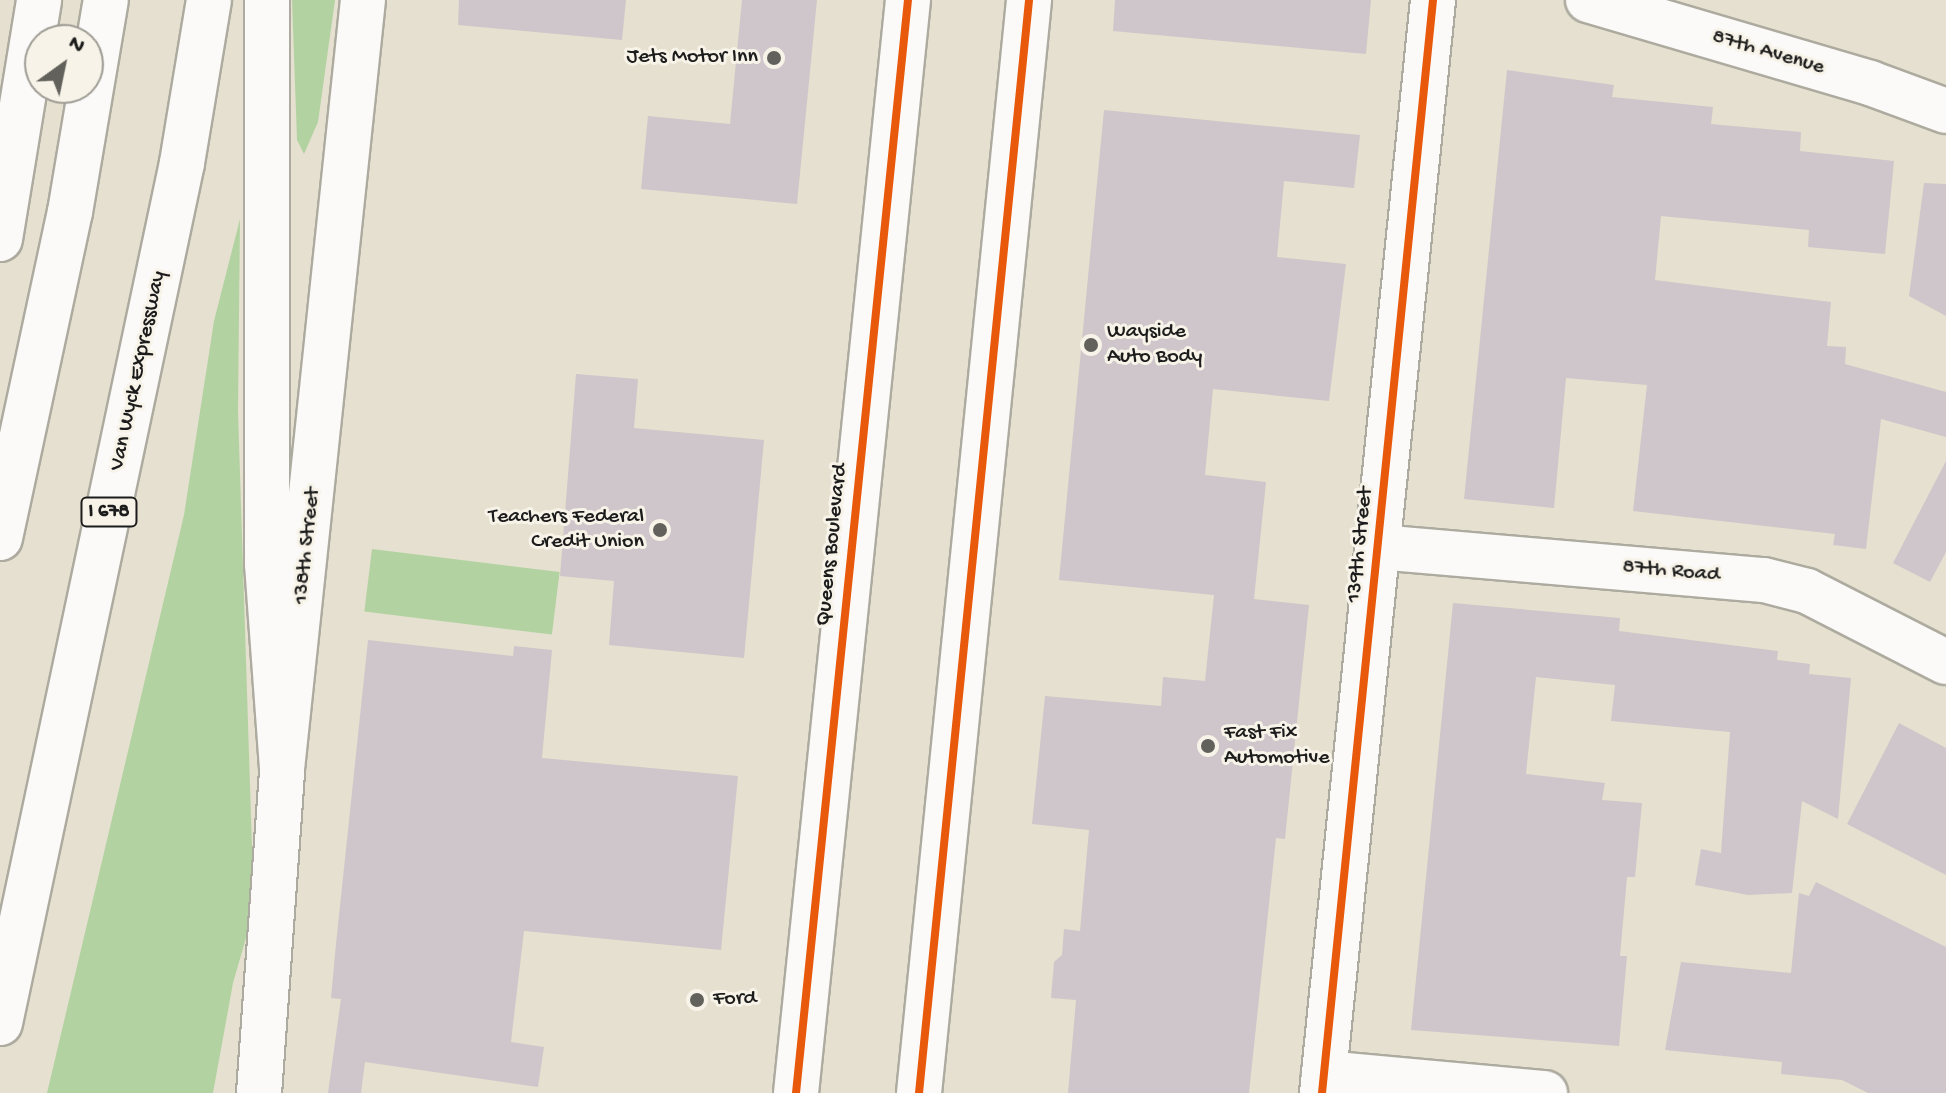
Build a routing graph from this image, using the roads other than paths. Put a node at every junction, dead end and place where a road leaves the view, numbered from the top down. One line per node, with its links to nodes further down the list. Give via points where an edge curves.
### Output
1 (39, 0): 11 (main road)
2 (106, 0): 12 (main road, via 70,212)
3 (209, 0): 16 (main road, Van Wyck Expressway / I 678, via 182,163)
4 (267, 0): 15 (main road, via 267,564)
5 (363, 0): 15 (main road, 138th Street)
6 (908, 0): 19 (main road, Queens Boulevard)
7 (1029, 0): 20 (main road)
8 (1433, 0): 13 (main road, 139th Street)
9 (1588, 0): 10 (main road, 87th Avenue, via 1870,83)
10 (1946, 111)
11 (0, 239)
12 (0, 538)
13 (1378, 547): 14 (main road, 87th Road, via 1764,580 1807,591); 17 (main road, 139th Street)
14 (1946, 662)
15 (282, 769): 18 (main road, 138th Street)
16 (0, 1023)
17 (1323, 1083): 21 (main road)
18 (259, 1093)
19 (796, 1093)
20 (919, 1093)
21 (1545, 1093)

